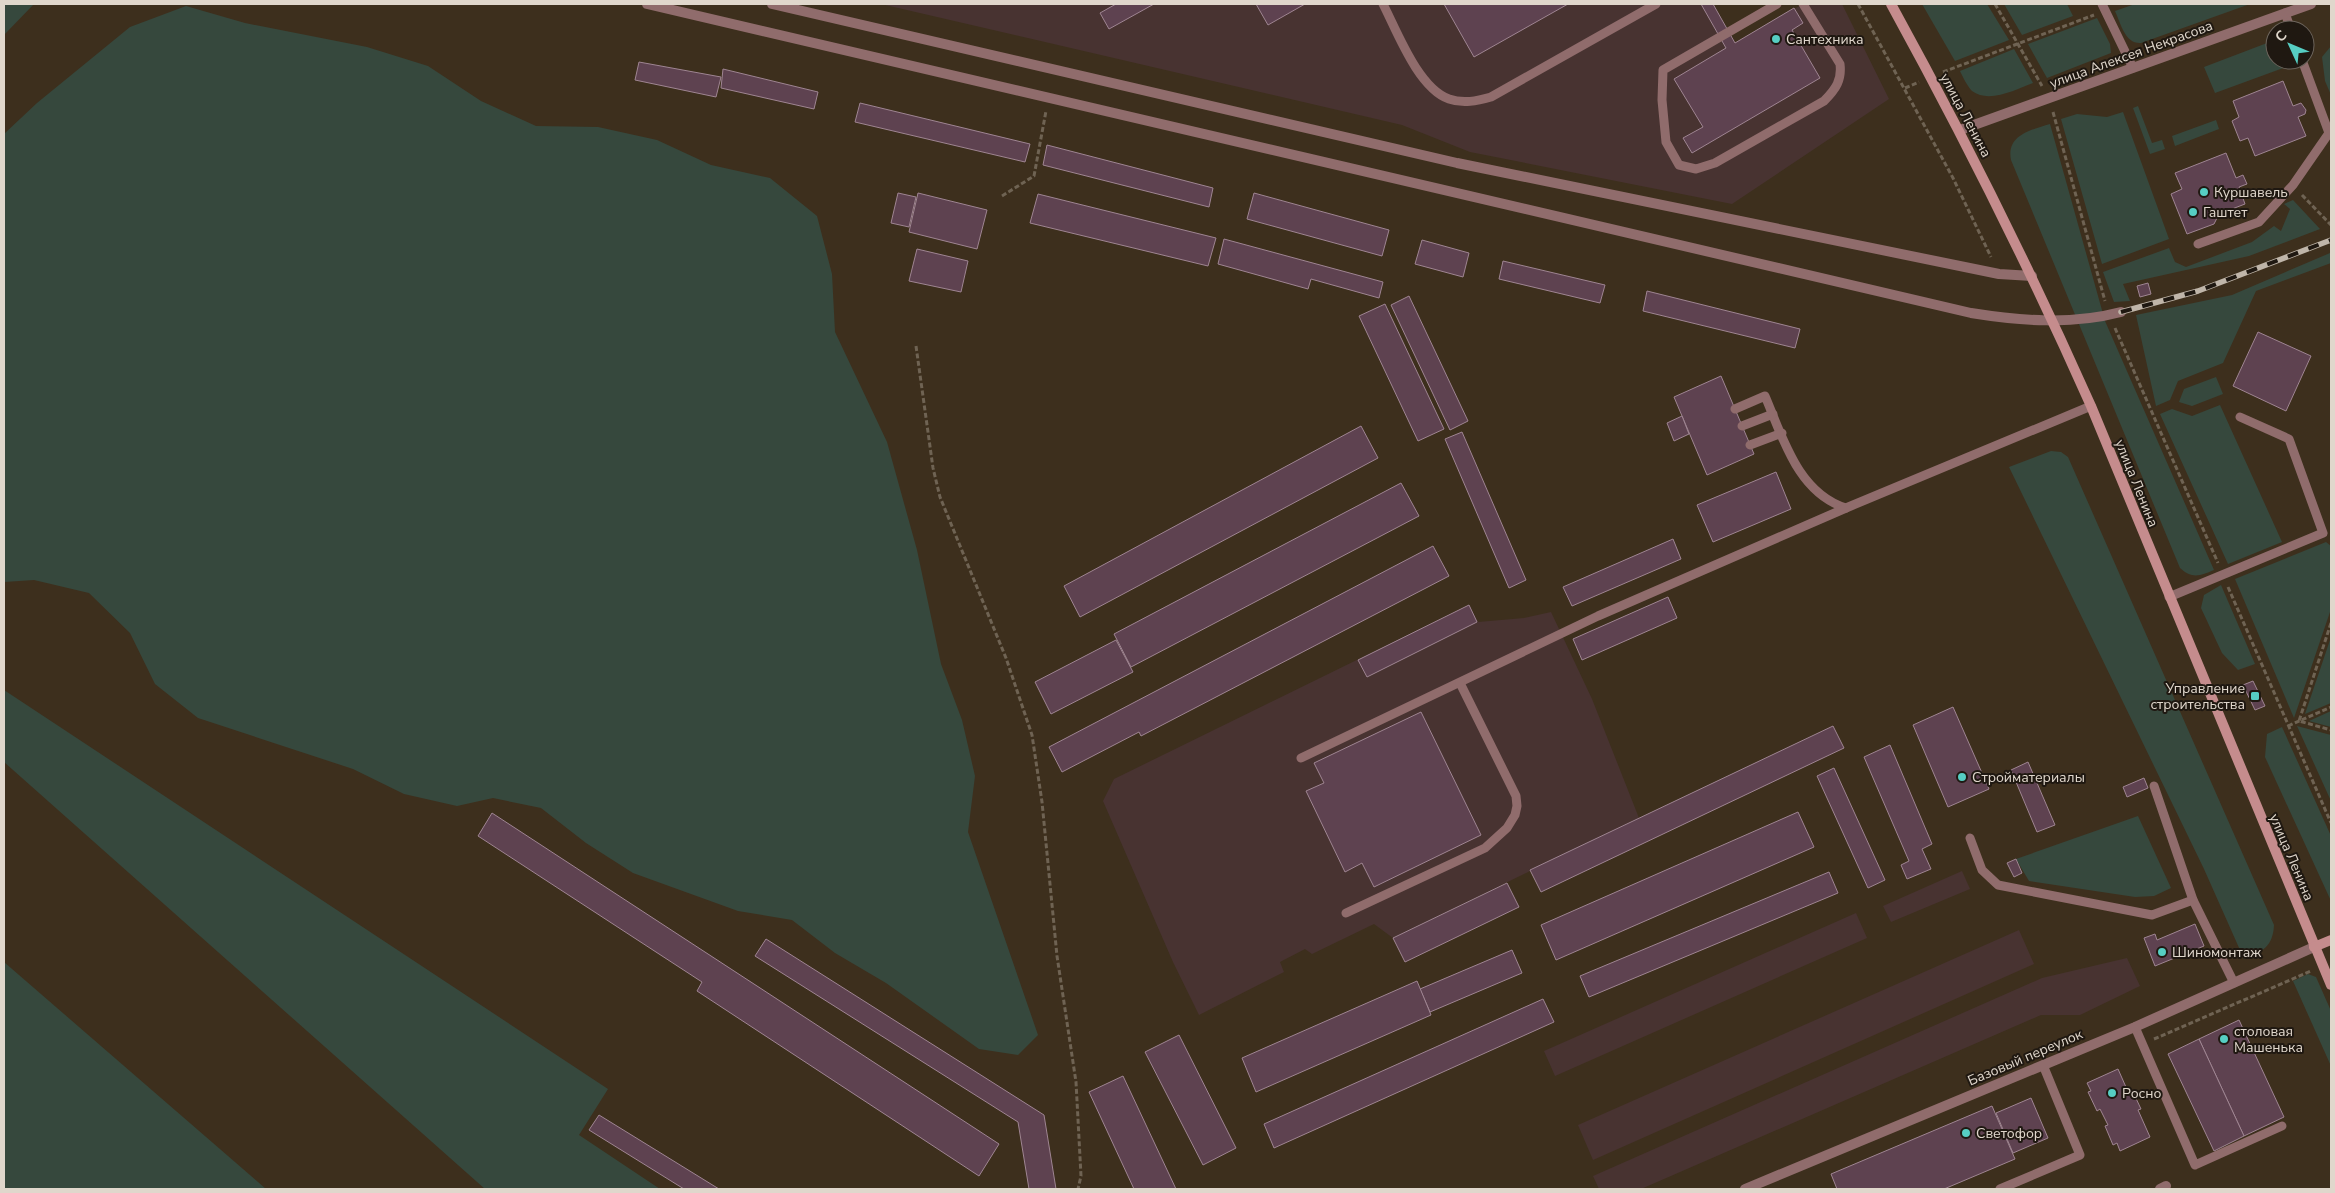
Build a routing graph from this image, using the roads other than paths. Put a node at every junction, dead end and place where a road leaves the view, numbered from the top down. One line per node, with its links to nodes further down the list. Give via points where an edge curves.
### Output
1 (647, 4): 18 (street, via 1948,308 2000,318)
2 (772, 4): 16 (street, via 1456,163 1999,274)
3 (1383, 4): 4 (lane, via 1428,85 1448,99 1473,101 1491,97)
4 (1656, 4)
5 (1777, 4): 6 (lane, via 1663,70 1666,142 1679,165 1696,169 1715,163 1824,100 1836,89 1841,75 1840,64)
6 (1804, 4)
7 (1891, 4): 14 (main road, улица Ленина)
8 (2311, 4): 10 (street, улица Алексея Некрасова)
9 (2104, 7): 12 (lane)
10 (2285, 13): 11 (lane); 12 (street, улица Алексея Некрасова)
11 (2287, 20)
12 (2133, 68): 14 (street, улица Алексея Некрасова)
13 (2306, 70): 15 (lane, via 2329,133 2293,185 2259,222)
14 (1960, 130): 16 (main road, улица Ленина)
15 (2198, 244)
16 (2032, 276): 18 (main road, улица Ленина)
17 (2122, 312): 18 (street)
18 (2053, 321): 19 (main road, улица Ленина)
19 (2091, 406): 26 (lane); 27 (main road, улица Ленина)
20 (1735, 409): 21 (lane, via 1765,396)
21 (1773, 414): 23 (lane); 24 (lane)
22 (2240, 416): 27 (lane, via 2289,439 2324,533)
23 (1742, 426)
24 (1782, 433): 25 (lane); 26 (lane, via 1792,457 1812,488 1832,503)
25 (1750, 445)
26 (1846, 508): 28 (lane, via 1598,616)
27 (2169, 597): 35 (main road, улица Ленина)
28 (1460, 683): 29 (lane); 33 (lane, via 1516,796 1515,815 1507,828 1485,848)
29 (1301, 758)
30 (2154, 786): 32 (lane)
31 (1970, 838): 32 (lane, via 1982,870 1998,885 2152,915)
32 (2193, 900): 36 (lane)
33 (1346, 913)
34 (2331, 940): 35 (main road)
35 (2314, 947): 36 (street, Базовый переулок); 37 (main road, улица Ленина)
36 (2234, 983): 38 (street, Базовый переулок)
37 (2331, 985)
38 (2135, 1027): 39 (street, Базовый переулок); 40 (lane, via 2195,1166)
39 (2043, 1065): 41 (street, Базовый переулок); 42 (lane, via 2080,1155)
40 (2282, 1126)
41 (1745, 1189)
42 (2000, 1189)

